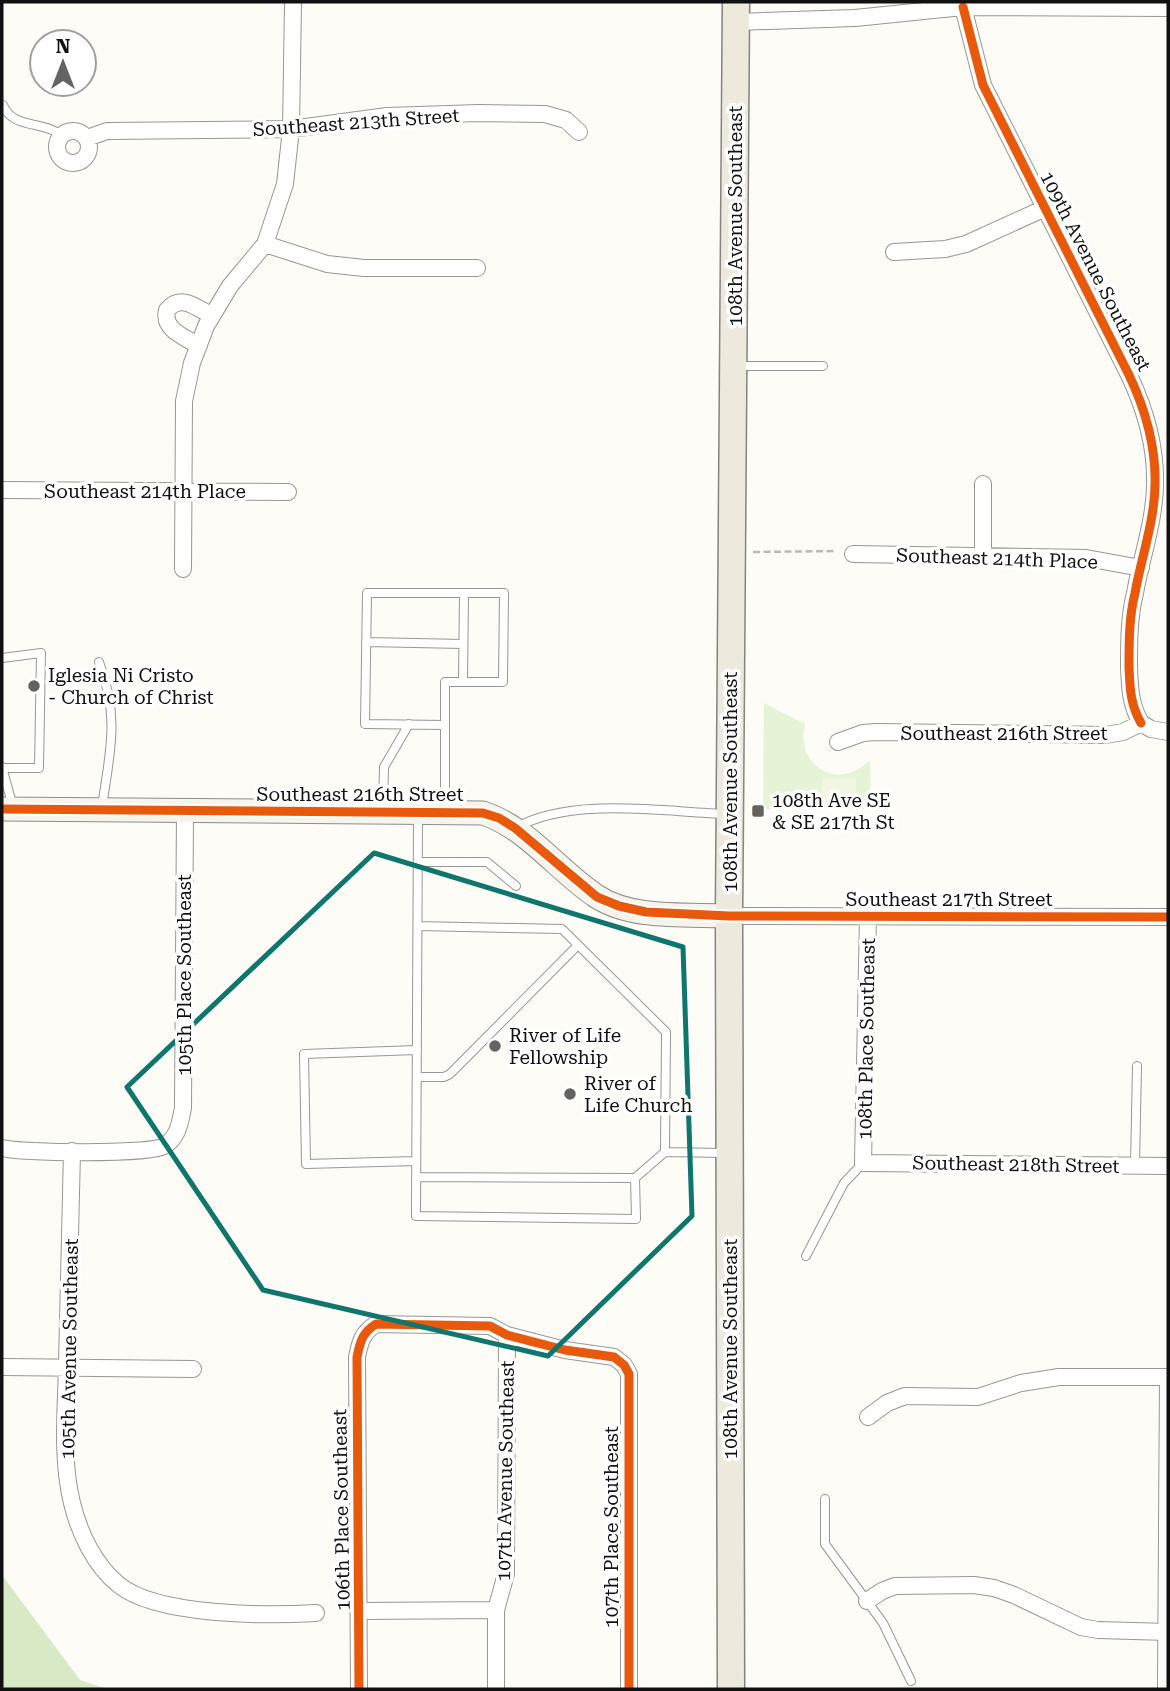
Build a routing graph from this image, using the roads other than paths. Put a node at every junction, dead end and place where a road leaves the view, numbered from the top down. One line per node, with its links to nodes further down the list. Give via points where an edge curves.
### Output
1 (293, 2): 6 (street)
2 (963, 7): 3 (street); 4 (street, via 855,18); 10 (street, 109th Avenue Southeast, via 983,85)
3 (1168, 8)
4 (736, 12): 16 (main road, 108th Avenue Southeast)
5 (3, 105): 8 (lane, via 9,116)
6 (291, 130): 7 (street, Southeast 213th Street, via 387,116 492,113 545,114 566,120); 9 (street, Southeast 213th Street, via 107,131); 11 (street, via 285,184)
7 (579, 132)
8 (61, 135): 9 (street, Southeast 213th Street, via 74,130); 9 (street, via 57,151 68,162 84,159 89,149)
9 (87, 138)
10 (1043, 209): 12 (street, via 966,244); 18 (street, 109th Avenue Southeast, via 1143,404)
11 (265, 244): 13 (street, via 327,264); 14 (street)
12 (894, 252)
13 (477, 268)
14 (212, 316): 15 (street); 15 (street, via 182,301 167,310 170,327)
15 (199, 345): 22 (street, via 184,401)
16 (734, 366): 17 (lane); 45 (main road, 108th Avenue Southeast)
17 (823, 366)
18 (1161, 474): 25 (street, 109th Avenue Southeast)
19 (983, 484): 24 (street)
20 (2, 490): 22 (street, Southeast 214th Place)
21 (288, 492): 22 (street, Southeast 214th Place)
22 (183, 493): 26 (street)
23 (853, 555): 24 (street, Southeast 214th Place)
24 (983, 556): 25 (street, Southeast 214th Place, via 1086,558)
25 (1141, 568): 33 (street, 109th Avenue Southeast, via 1129,644 1130,699)
26 (183, 569)
27 (464, 593): 28 (lane, via 367,593); 29 (lane); 32 (lane, via 504,593 503,682)
28 (366, 642): 29 (lane); 34 (lane, via 365,724)
29 (463, 644): 32 (lane)
30 (2, 658): 38 (lane, via 41,653 39,768)
31 (99, 662): 40 (lane, via 113,722)
32 (463, 682): 35 (lane, via 445,682)
33 (1141, 723): 36 (street); 37 (street, Southeast 216th Street, via 1106,735 876,732)
34 (409, 724): 35 (lane); 42 (lane, via 384,767)
35 (445, 725): 44 (lane)
36 (1168, 732)
37 (838, 742)
38 (2, 768): 39 (lane)
39 (8, 809): 40 (street, Southeast 216th Street)
40 (101, 810): 41 (street, Southeast 216th Street)
41 (185, 811): 42 (street, Southeast 216th Street); 58 (street, 105th Place Southeast, via 180,1125 163,1147)
42 (383, 811): 43 (street, Southeast 216th Street)
43 (418, 811): 44 (street, Southeast 216th Street); 47 (lane)
44 (445, 811): 46 (street, Southeast 216th Street, via 483,813)
45 (730, 814): 46 (lane, via 576,810 552,813); 49 (main road, 108th Avenue Southeast)
46 (515, 828): 49 (street, Southeast 216th Street, via 597,897 646,912)
47 (418, 862): 48 (lane, via 487,862); 52 (lane)
48 (516, 886)
49 (729, 916): 50 (street, Southeast 217th Street); 60 (main road, 108th Avenue Southeast)
50 (868, 916): 51 (street, Southeast 217th Street); 62 (street, 108th Place Southeast)
51 (1168, 917)
52 (418, 926): 53 (lane, via 551,927 562,929); 54 (lane)
53 (578, 945): 56 (lane, via 450,1074); 59 (lane, via 666,1032)
54 (417, 1050): 56 (lane); 61 (lane, via 304,1054 306,1164)
55 (1137, 1066): 63 (lane)
56 (417, 1077): 61 (lane)
57 (2, 1148): 58 (street)
58 (72, 1151): 69 (street, 105th Avenue Southeast)
59 (665, 1152): 60 (lane); 66 (lane)
60 (729, 1153): 84 (main road, 108th Avenue Southeast)
61 (416, 1161): 65 (lane)
62 (863, 1163): 63 (street, Southeast 218th Street); 67 (lane, via 844,1182)
63 (1135, 1165): 64 (street, Southeast 218th Street)
64 (1168, 1166)
65 (416, 1177): 66 (lane); 66 (lane, via 416,1216 636,1219)
66 (635, 1178)
67 (806, 1256)
68 (507, 1335): 76 (street, 107th Avenue Southeast, via 506,1574); 77 (street, 106th Place Southeast, via 491,1326 376,1324 366,1331 357,1357); 83 (street, 107th Place Southeast, via 614,1357 629,1374)
69 (67, 1366): 70 (street); 71 (street); 78 (street, 105th Avenue Southeast, via 65,1450 72,1504 86,1543 119,1585 144,1599 194,1609)
70 (2, 1367)
71 (193, 1369)
72 (1168, 1377): 73 (street, via 1059,1377 978,1397 905,1396); 79 (street)
73 (868, 1417)
74 (825, 1499): 75 (lane, via 825,1544)
75 (867, 1601): 79 (street, via 895,1586 974,1585 1014,1595 1081,1627); 80 (lane)
76 (496, 1610): 77 (street); 82 (street, 107th Avenue Southeast)
77 (360, 1611): 81 (street, 106th Place Southeast)
78 (316, 1613)
79 (1168, 1632): 85 (street)
80 (911, 1681)
81 (359, 1689)
82 (496, 1689)
83 (629, 1689)
84 (731, 1689)
85 (1166, 1689)

